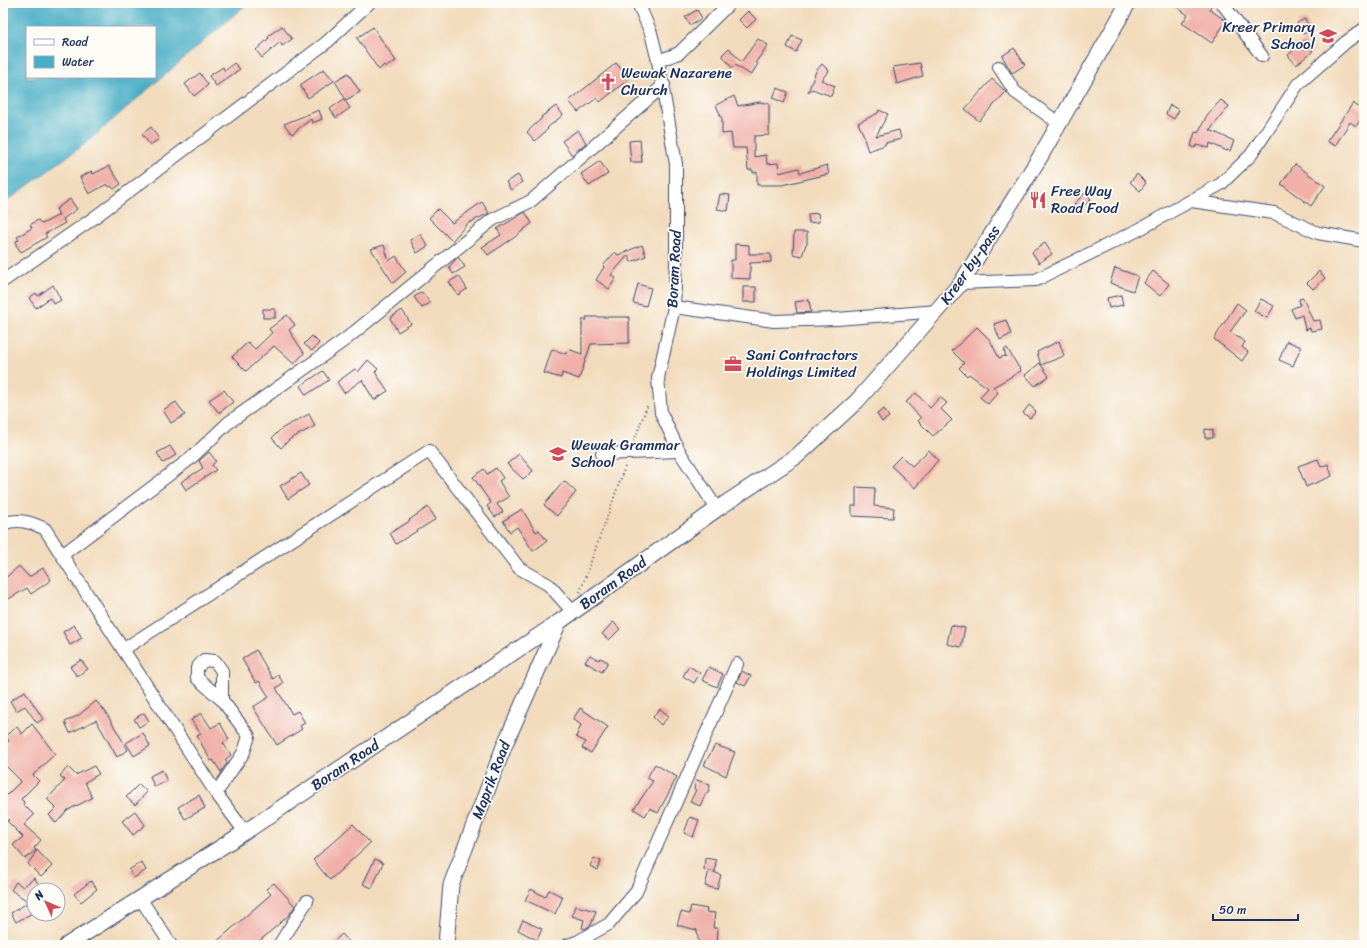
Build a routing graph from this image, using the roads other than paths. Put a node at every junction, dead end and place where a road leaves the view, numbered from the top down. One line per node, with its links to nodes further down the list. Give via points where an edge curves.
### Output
1 (369, 3): 14 (street, via 327,42 91,220)
2 (638, 3): 8 (street, Boram Road, via 652,33)
3 (730, 3): 8 (street, via 679,53)
4 (1128, 3): 11 (main road, Kreer by-pass)
5 (1222, 3): 7 (street)
6 (1364, 29): 12 (street, via 1298,84 1250,155 1221,184)
7 (1262, 56)
8 (658, 61): 10 (street, Boram Road)
9 (998, 67): 11 (street, via 1016,92)
10 (664, 85): 16 (street, Boram Road, via 676,164); 22 (street, via 531,201 492,220 346,339 228,423 190,459)
11 (1060, 124): 15 (main road, Kreer by-pass)
12 (1191, 201): 13 (street, via 1274,213 1318,233); 15 (street, via 1036,280)
13 (1364, 241)
14 (3, 281)
15 (961, 283): 17 (main road, Kreer by-pass)
16 (674, 307): 17 (street, via 774,321); 18 (street, Boram Road, via 658,378 662,413)
17 (938, 311): 20 (main road, Kreer by-pass, via 857,401 802,451)
18 (679, 451): 19 (street); 20 (street, Boram Road)
19 (602, 454)
20 (717, 509): 23 (main road, Boram Road)
21 (3, 524): 22 (street, via 13,520 31,522 45,529)
22 (62, 555): 25 (street)
23 (574, 612): 24 (main road, Boram Road); 25 (street, via 549,585 519,568 429,451)
24 (559, 622): 29 (main road, Boram Road); 35 (main road, Maprik Road, via 504,744 451,885)
25 (124, 649): 28 (street)
26 (737, 664): 36 (street, via 636,892 609,924)
27 (222, 700): 28 (street, via 249,736 244,752)
28 (216, 793): 29 (street)
29 (245, 832): 30 (main road, Boram Road)
30 (140, 898): 32 (main road, Boram Road); 33 (street)
31 (307, 901): 34 (street)
32 (67, 945)
33 (171, 945)
34 (279, 945)
35 (446, 945)
36 (568, 945)

